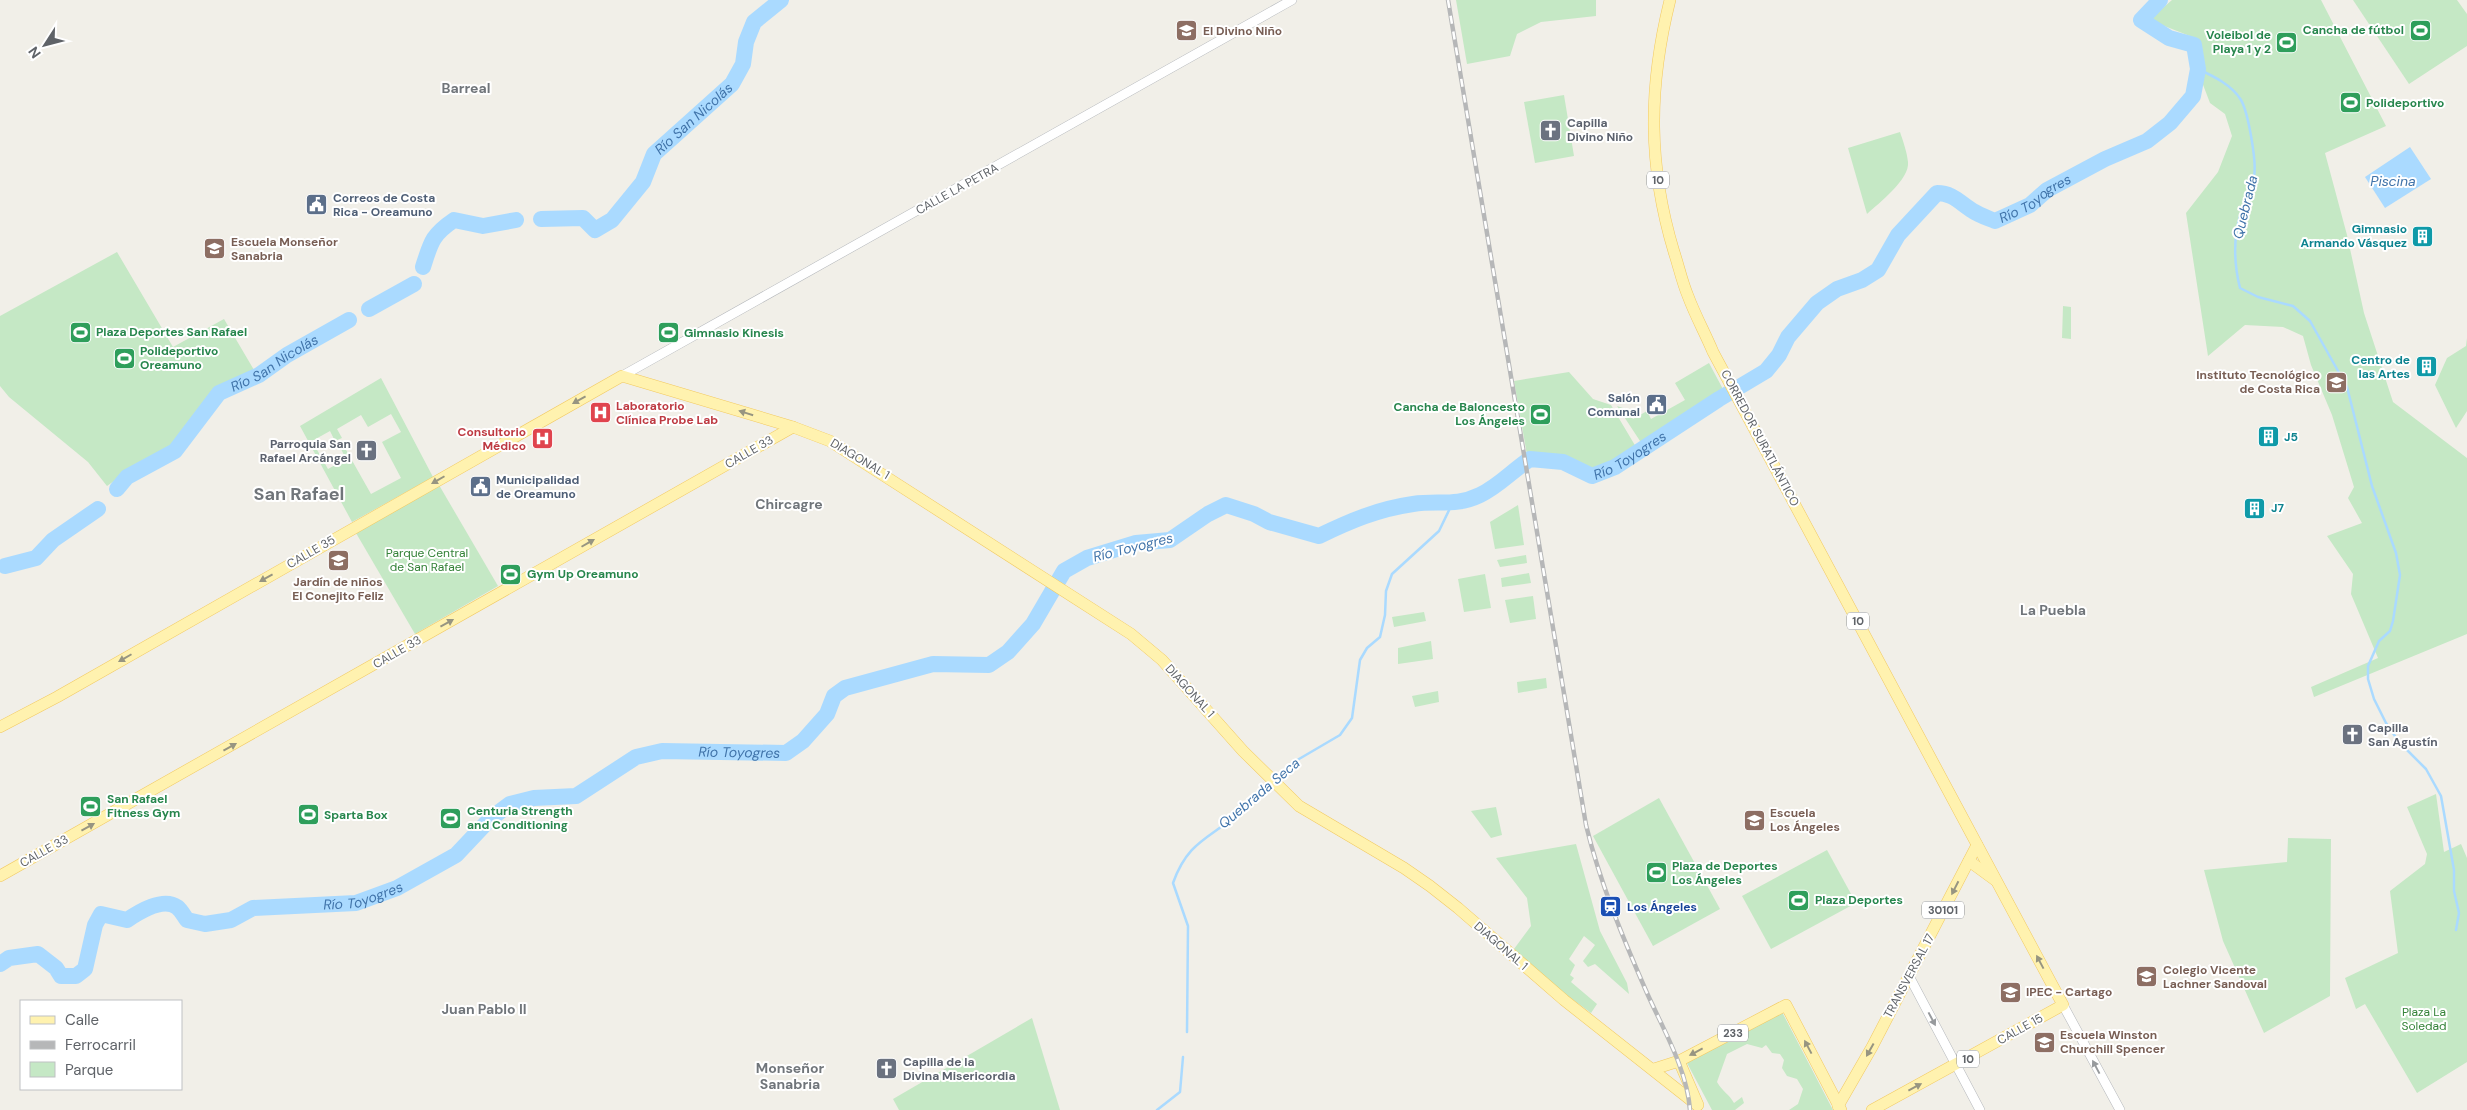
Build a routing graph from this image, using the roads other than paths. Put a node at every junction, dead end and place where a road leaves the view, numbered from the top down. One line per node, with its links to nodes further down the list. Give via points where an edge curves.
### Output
1 (1292, 0): 3 (street, CALLE LA PETRA)
2 (1670, 0): 6 (main road, CORREDOR SURATLÁNTICO / 10, via 1656,67 1652,111 1654,153 1662,207 1687,295 1713,352)
3 (622, 376): 4 (main road, DIAGONAL 1, one-way to 3); 5 (main road, CALLE 35, one-way to 5)
4 (793, 427): 8 (main road, CALLE 33, one-way to 4); 14 (main road, DIAGONAL 1, via 830,441 1131,634 1156,655 1282,790 1316,817 1430,886 1564,1000)
5 (0, 727)
6 (1977, 845): 7 (main road, TRANSVERSAL 17 / 30101); 9 (main road, 10)
7 (1969, 861): 9 (main road); 10 (main road, TRANSVERSAL 17 / 30101, one-way to 10)
8 (0, 876)
9 (1997, 881): 11 (main road, 10, one-way to 9)
10 (1909, 976): 13 (street, one-way to 13); 16 (main road, TRANSVERSAL 17, one-way to 16)
11 (2063, 1005): 13 (main road, CALLE 15 / 10); 19 (street, one-way to 11)
12 (1679, 1061): 14 (main road, 233); 15 (main road); 16 (main road, 233, one-way to 12, via 1786,1005)
13 (1957, 1065): 17 (main road, CALLE 15 / 10, one-way to 13); 18 (street)
14 (1654, 1069): 15 (main road, DIAGONAL 1)
15 (1699, 1107)
16 (1840, 1108)
17 (1872, 1110)
18 (1980, 1110)
19 (2120, 1110)

